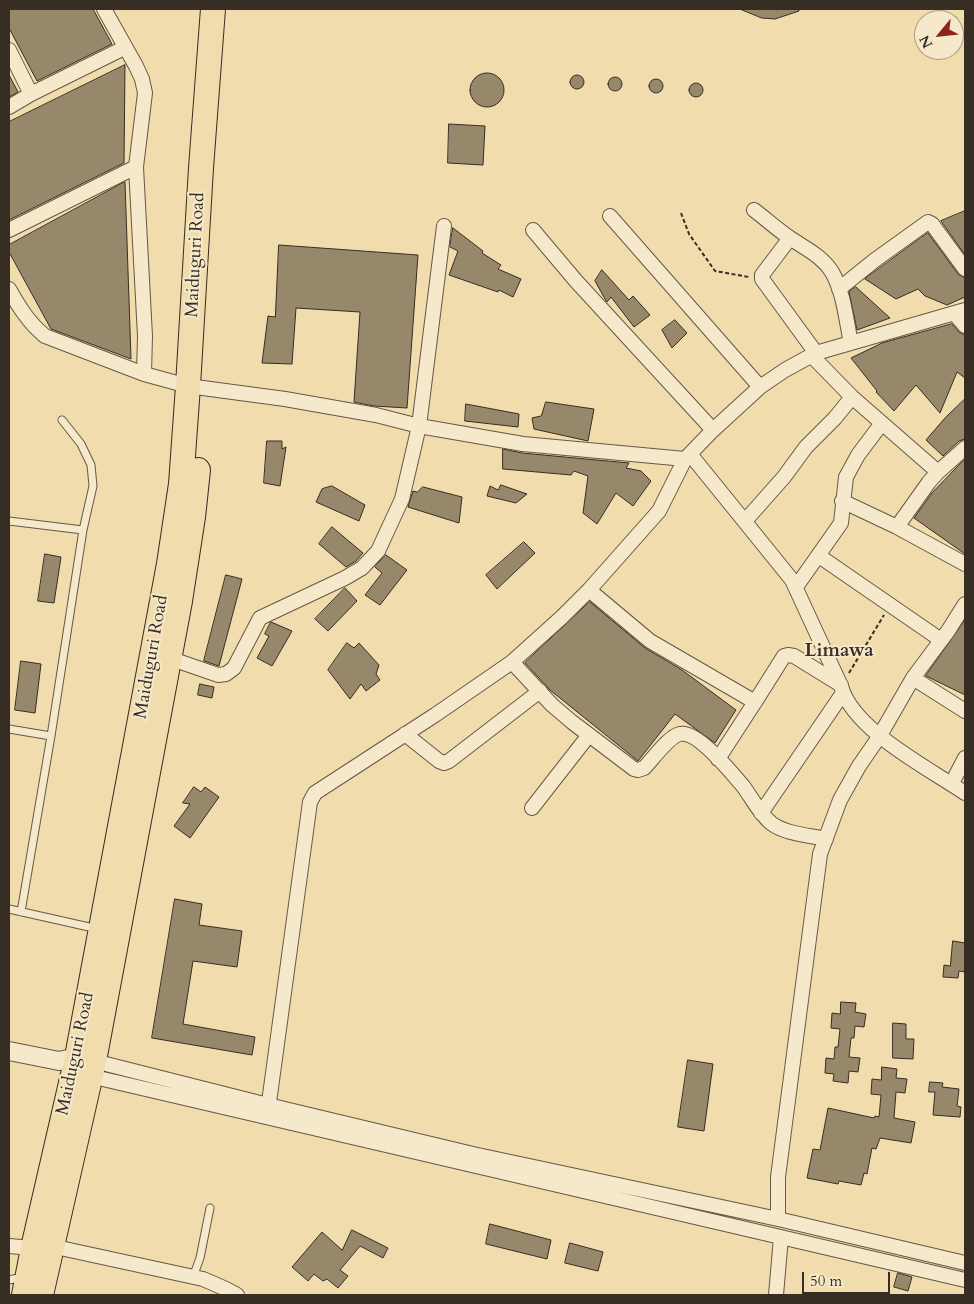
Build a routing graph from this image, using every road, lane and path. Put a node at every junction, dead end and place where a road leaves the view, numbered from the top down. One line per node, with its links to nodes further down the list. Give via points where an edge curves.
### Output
1 (104, 9): 4 (street)
2 (213, 9): 25 (highway, Maiduguri Road, via 201,168)
3 (228, 9): 25 (highway, Maiduguri Road)
4 (124, 48): 6 (street); 8 (street, via 142,80 145,93)
5 (9, 50): 6 (street)
6 (31, 94): 7 (street)
7 (9, 107)
8 (136, 167): 13 (street); 24 (street)
9 (754, 210): 15 (street)
10 (681, 213): 17 (path, via 689,234 715,272)
11 (610, 216): 26 (street)
12 (444, 226): 30 (street)
13 (9, 230)
14 (534, 230): 31 (street, via 576,281)
15 (790, 238): 17 (street); 19 (street, via 824,262)
16 (965, 269): 19 (street, via 928,222)
17 (762, 279): 23 (street)
18 (9, 289): 24 (street, via 20,310 45,336)
19 (839, 289): 22 (street)
20 (960, 312): 21 (street); 22 (street)
21 (965, 326)
22 (851, 343): 23 (street)
23 (814, 354): 26 (street); 27 (street)
24 (144, 374): 25 (street)
25 (197, 387): 30 (street, via 303,402); 47 (highway, Maiduguri Road, via 193,517); 68 (highway, Maiduguri Road, via 151,665)
26 (760, 387): 31 (street)
27 (852, 397): 29 (street); 37 (street)
28 (62, 420): 39 (lane, via 82,444 91,465 92,486)
29 (882, 423): 34 (street); 35 (street, via 846,477)
30 (419, 426): 33 (street, via 523,444); 47 (street, via 402,499 378,551 362,568 260,618 234,668 222,675)
31 (713, 430): 33 (street)
32 (965, 448): 34 (street)
33 (687, 457): 37 (street); 43 (street, via 659,511)
34 (938, 472): 38 (street)
35 (842, 501): 38 (street); 40 (street, via 841,523)
36 (9, 521): 39 (lane)
37 (745, 521): 42 (street)
38 (897, 528): 41 (street)
39 (83, 530): 57 (lane)
40 (819, 556): 42 (street); 45 (street)
41 (965, 564)
42 (796, 587): 50 (street)
43 (589, 590): 48 (street); 52 (street, via 650,641)
44 (965, 604): 46 (street)
45 (890, 606): 46 (street); 50 (path)
46 (941, 640): 49 (street)
47 (169, 658): 70 (highway, Maiduguri Road)
48 (512, 662): 51 (street); 55 (street)
49 (913, 678): 53 (street); 58 (street)
50 (842, 689): 52 (street, via 788,654); 58 (street, via 863,722); 64 (street)
51 (540, 691): 55 (street, via 444,763); 56 (street)
52 (755, 702): 60 (street)
53 (965, 711)
54 (9, 729): 57 (lane)
55 (406, 734): 71 (street, via 315,793 310,802)
56 (589, 735): 60 (street, via 638,770 644,768 673,736 680,734 689,734); 63 (street)
57 (51, 736): 67 (lane)
58 (880, 737): 61 (street); 65 (street, via 840,800)
59 (965, 758): 61 (street)
60 (718, 759): 64 (street, via 743,786)
61 (952, 784): 62 (street)
62 (965, 793)
63 (532, 808)
64 (761, 813): 65 (street, via 780,828)
65 (826, 839): 73 (street, via 820,854 778,1177)
66 (9, 909): 67 (lane)
67 (21, 912): 68 (lane)
68 (100, 929): 70 (highway, Maiduguri Road)
69 (9, 1051): 70 (street)
70 (79, 1065): 71 (street); 76 (highway, Maiduguri Road)
71 (267, 1111): 73 (street); 74 (street)
72 (210, 1208): 78 (lane)
73 (778, 1219): 77 (street)
74 (781, 1238): 79 (street); 82 (street)
75 (9, 1246): 76 (street)
76 (42, 1247): 78 (street); 80 (highway, Maiduguri Road)
77 (965, 1263)
78 (193, 1277): 81 (street)
79 (965, 1280)
80 (26, 1287)
81 (237, 1295)
82 (776, 1295)

